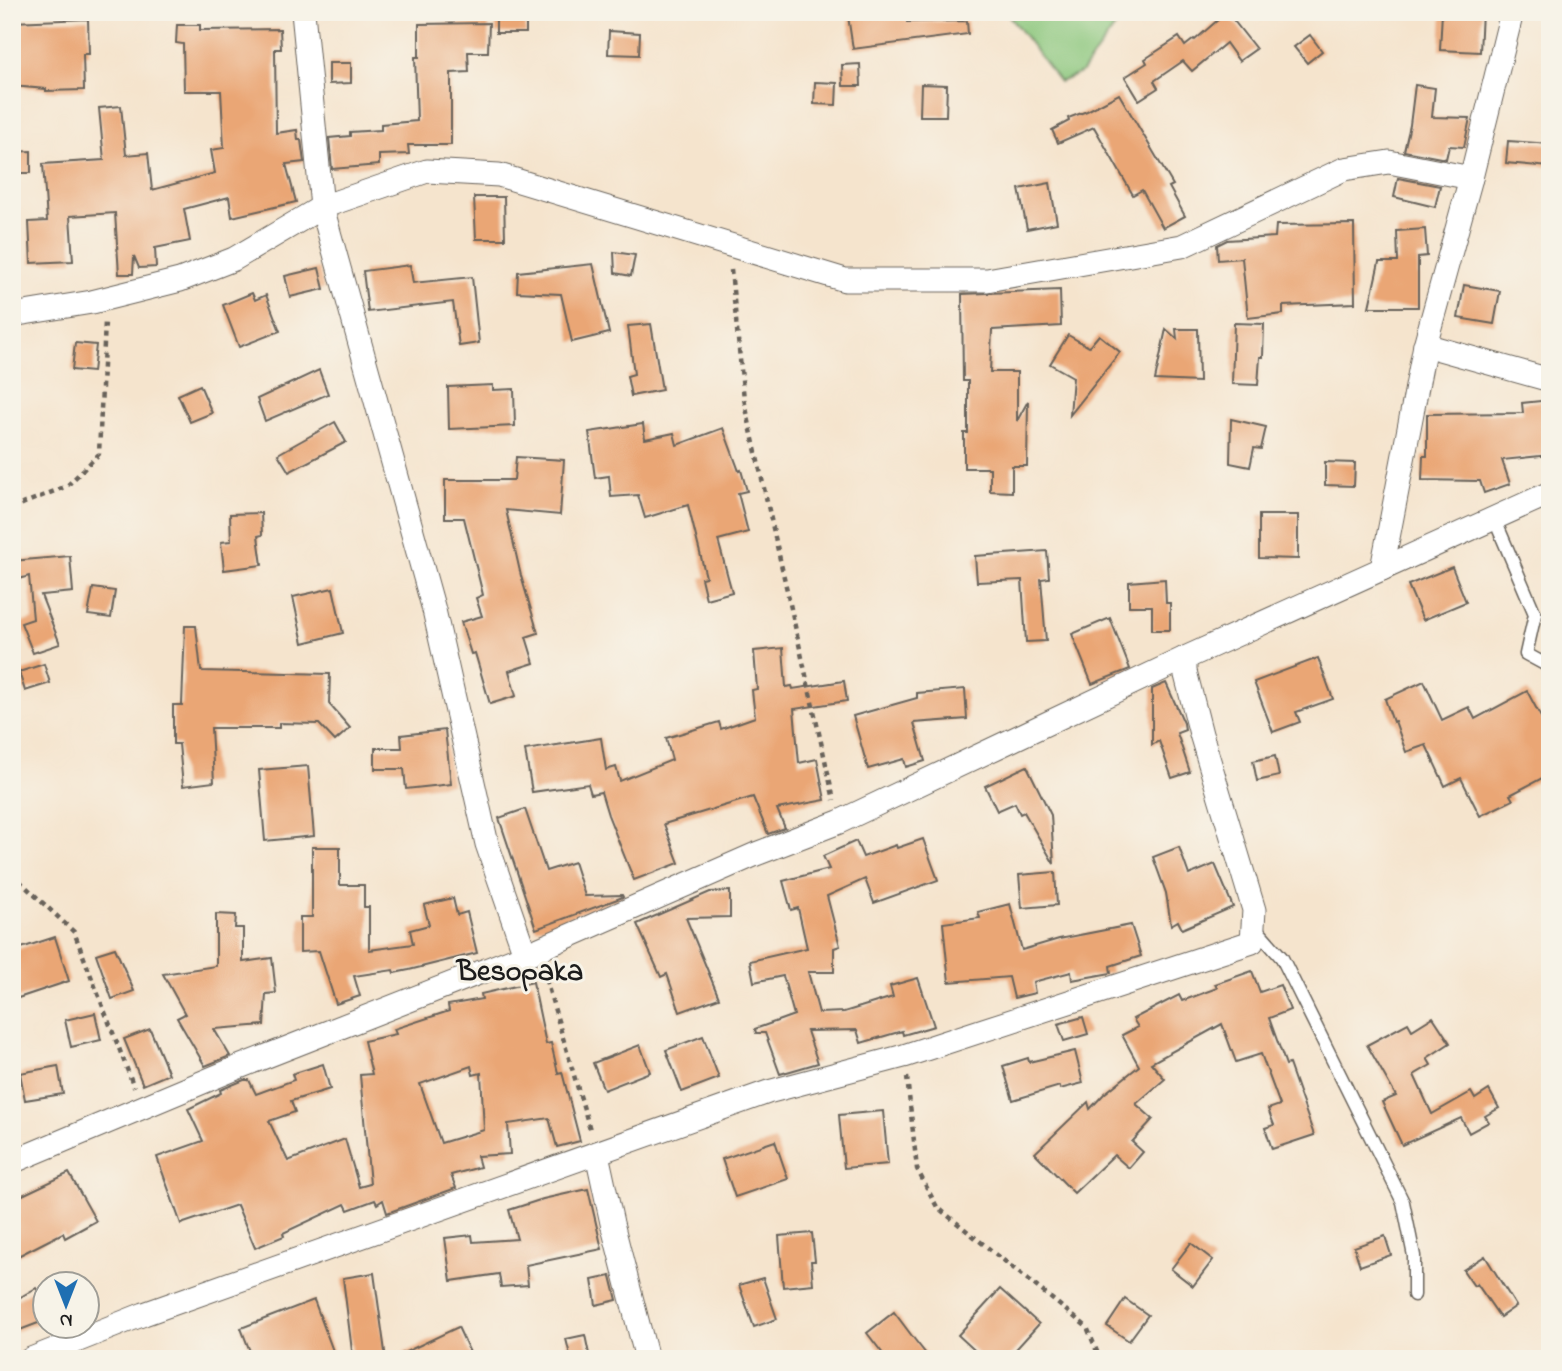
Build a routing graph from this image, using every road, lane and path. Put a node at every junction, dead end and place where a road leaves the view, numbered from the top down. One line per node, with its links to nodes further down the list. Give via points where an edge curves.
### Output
1 (303, 12): 4 (street)
2 (1512, 12): 3 (street)
3 (1471, 178): 5 (street, via 1389,162 1344,170 1182,246 986,280 845,280); 8 (street)
4 (321, 207): 5 (street, via 427,171 499,175); 6 (street, via 234,259 180,280); 19 (street, via 434,610 486,844)
5 (729, 244): 16 (path, via 744,398)
6 (106, 299): 7 (street); 11 (path, via 99,454 67,486)
7 (12, 315)
8 (1425, 345): 9 (street); 13 (street)
9 (1550, 380)
10 (1550, 493): 12 (street)
11 (12, 508)
12 (1494, 518): 13 (street); 15 (lane, via 1535,614 1526,654)
13 (1381, 569): 14 (street)
14 (1185, 658): 16 (street); 18 (street, via 1201,734 1254,910)
15 (1550, 667)
16 (839, 822): 19 (street)
17 (12, 874): 21 (path, via 74,932)
18 (1253, 925): 20 (street, via 1252,942); 24 (lane, via 1282,958 1403,1202 1414,1256)
19 (531, 952): 21 (street); 22 (path)
20 (904, 1056): 22 (street, via 768,1092); 27 (path, via 917,1169 937,1207 1087,1327)
21 (142, 1107): 23 (street)
22 (597, 1154): 25 (street, via 157,1309); 26 (street)
23 (12, 1162)
24 (1414, 1295)
25 (31, 1359)
26 (647, 1359)
27 (1100, 1359)

